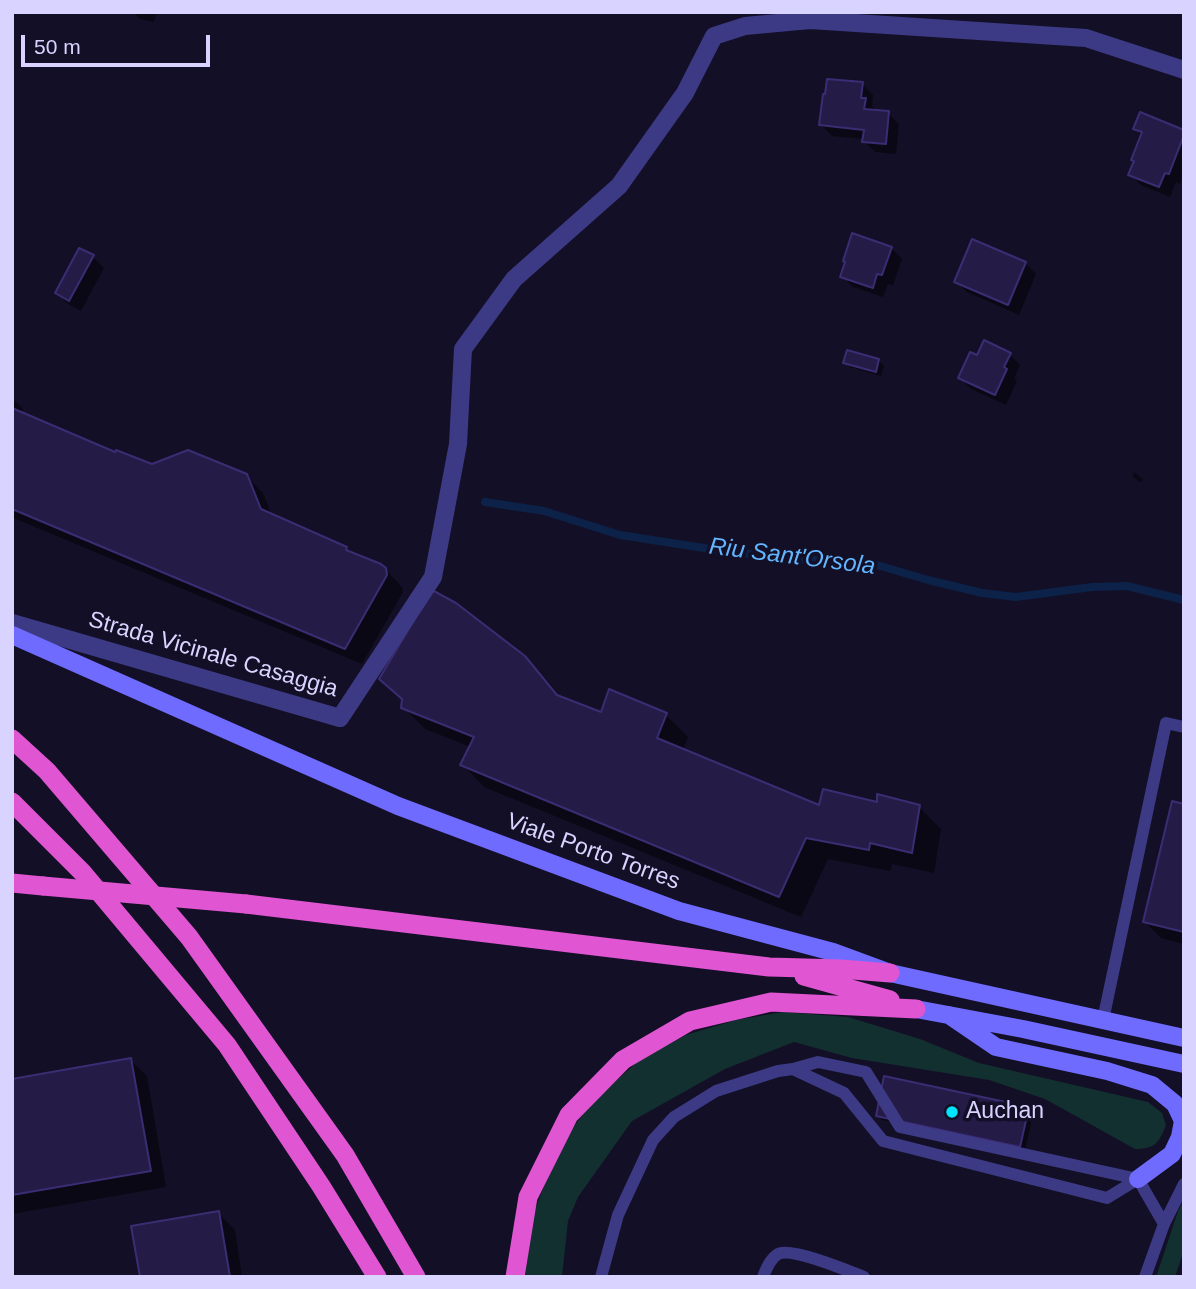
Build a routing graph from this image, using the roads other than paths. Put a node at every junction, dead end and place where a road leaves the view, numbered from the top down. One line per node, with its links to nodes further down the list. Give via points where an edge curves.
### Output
1 (1184, 69): 2 (street, Strada Vicinale Casaggia, via 1086,38 810,20 745,26 714,36 685,93 620,186 514,279 463,349 458,444 433,577 340,718)
2 (12, 623)
3 (12, 635): 9 (main road, Viale Porto Torres, via 411,811 679,911)
4 (1184, 727): 12 (lane, via 1166,723)
5 (12, 739): 20 (highway, via 47,771 189,937 345,1155)
6 (12, 802): 19 (highway, via 83,873 227,1045)
7 (12, 883): 8 (highway, bridge, via 246,904)
8 (769, 967): 9 (highway); 10 (highway)
9 (890, 972): 12 (main road, Viale Porto Torres)
10 (916, 1009): 11 (main road); 21 (highway, via 771,1002 690,1021 623,1060 569,1115 528,1197)
11 (949, 1015): 14 (main road); 16 (main road, via 996,1047 1152,1085 1175,1104 1183,1121 1172,1154)
12 (1103, 1020): 13 (main road, Viale Porto Torres)
13 (1184, 1038)
14 (1184, 1064)
15 (793, 1069): 16 (lane, via 818,1062 866,1072 900,1126); 16 (lane, via 844,1093 883,1141 1107,1198); 22 (lane, via 716,1091 674,1117 653,1140 618,1215)
16 (1138, 1179): 18 (lane)
17 (1184, 1184): 18 (lane)
18 (1164, 1224): 25 (lane)
19 (377, 1277)
20 (416, 1277)
21 (515, 1277)
22 (601, 1277)
23 (763, 1277): 24 (lane, via 779,1254 790,1252)
24 (864, 1277)
25 (1145, 1277)

